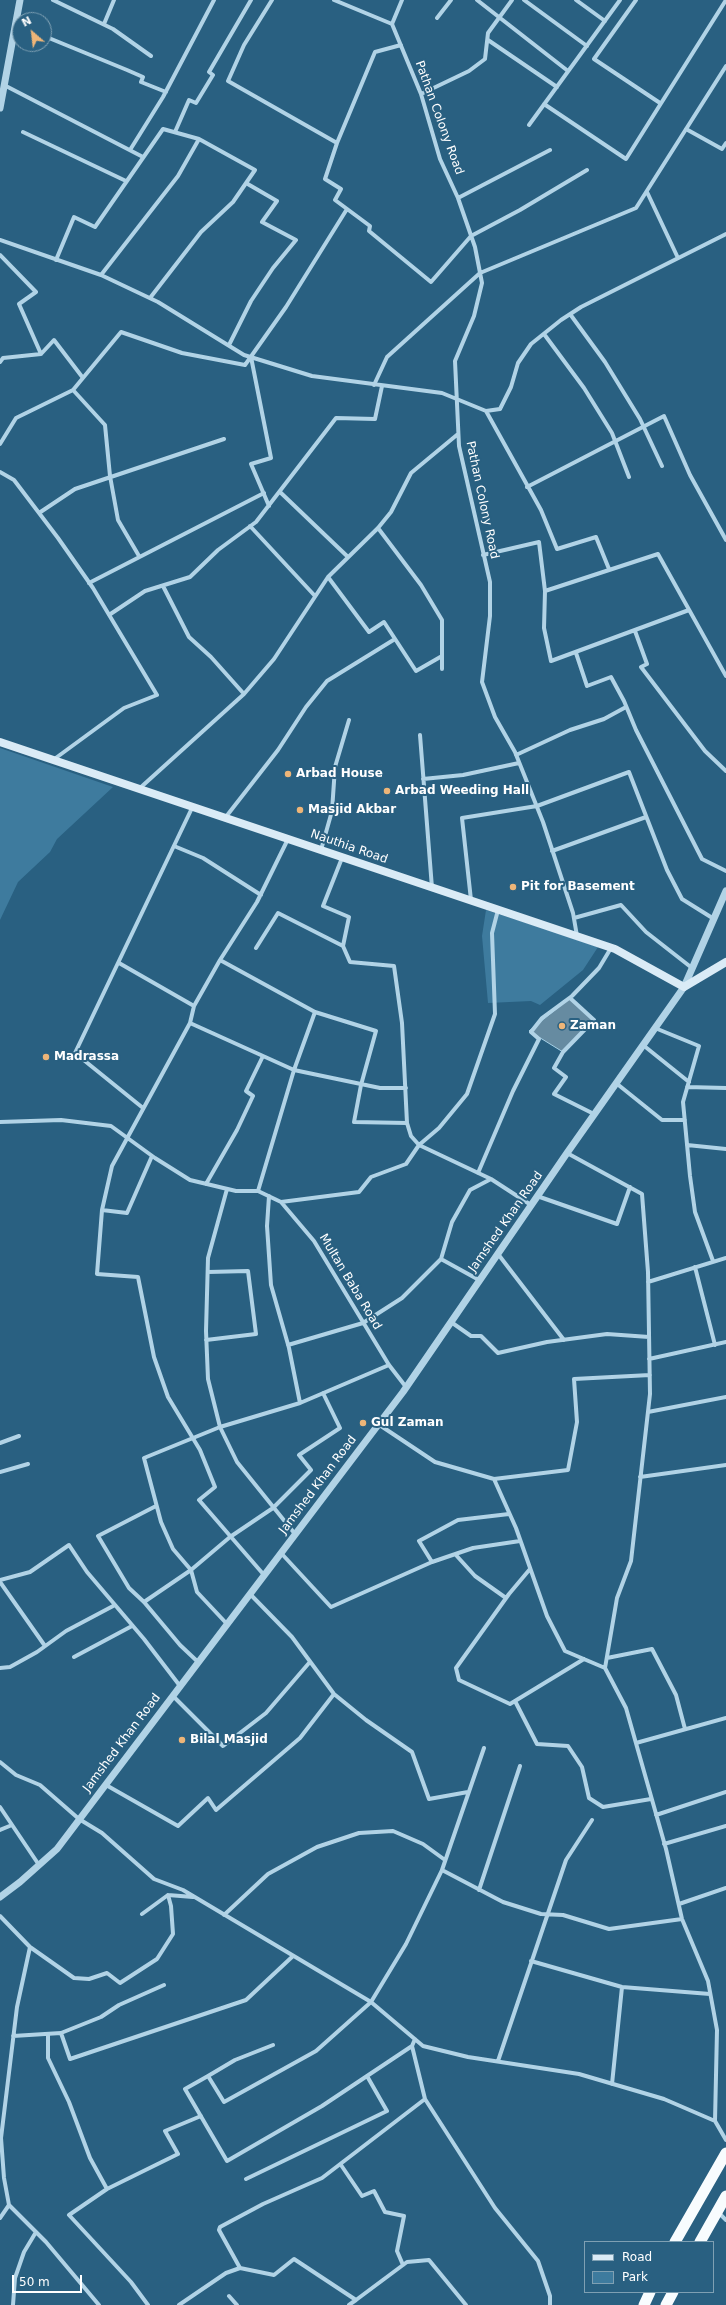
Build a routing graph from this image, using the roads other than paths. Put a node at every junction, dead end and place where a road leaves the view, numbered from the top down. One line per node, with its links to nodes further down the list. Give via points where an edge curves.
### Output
1 (20, 0): 17 (street)
2 (53, 0): 21 (street)
3 (114, 0): 21 (street)
4 (214, 0): 33 (street)
5 (251, 0): 41 (street, via 208,72 213,75 196,103 189,100)
6 (272, 0): 43 (street, via 244,45 228,81)
7 (334, 0): 22 (street)
8 (402, 0): 22 (street)
9 (451, 0): 19 (street)
10 (477, 0): 18 (street)
11 (512, 0): 18 (street)
12 (524, 0): 26 (street)
13 (576, 0): 20 (street)
14 (620, 0): 20 (street)
15 (636, 0): 35 (street, via 594,59)
16 (726, 0): 35 (street)
17 (19, 12)
18 (500, 17): 24 (street, via 488,33); 30 (street)
19 (437, 18)
20 (605, 21): 26 (street)
21 (104, 24): 28 (street)
22 (392, 24): 25 (street, Pathan Colony Road)
23 (52, 39): 33 (street, via 127,70 143,78 141,82)
24 (488, 40): 32 (street); 34 (street, via 485,59 469,71)
25 (401, 45): 34 (street, Pathan Colony Road); 43 (street, via 375,52)
26 (587, 46): 30 (street)
27 (12, 51): 31 (street)
28 (151, 56)
29 (726, 66): 39 (street)
30 (568, 71): 32 (street)
31 (4, 85): 37 (street); 45 (street)
32 (557, 87): 36 (street)
33 (166, 92): 45 (street)
34 (421, 94): 52 (street, Pathan Colony Road, via 440,159)
35 (660, 103): 36 (street, via 626,159)
36 (544, 104): 38 (street)
37 (0, 108)
38 (529, 125)
39 (686, 129): 44 (street, via 722,149); 51 (street)
40 (23, 132): 49 (street)
41 (175, 132): 42 (street); 47 (street, via 163,129)
42 (199, 138): 50 (street, via 255,170); 61 (street, via 178,176)
43 (337, 143): 53 (street, via 325,180 342,189 335,200)
44 (726, 143)
45 (130, 150): 47 (street)
46 (550, 150): 52 (street)
47 (144, 157): 49 (street)
48 (587, 170): 55 (street)
49 (126, 181): 59 (street, via 95,227 74,217)
50 (246, 183): 62 (street, via 233,202 201,232); 65 (street, via 277,201 262,222 296,240 273,268)
51 (647, 192): 58 (street); 60 (street, via 636,208)
52 (458, 198): 55 (street, Pathan Colony Road)
53 (347, 209): 55 (street, via 370,226 369,231 431,282); 67 (street)
54 (726, 234): 58 (street)
55 (471, 236): 60 (street, Pathan Colony Road)
56 (0, 240): 59 (street)
57 (0, 255): 66 (street, via 36,292 19,304)
58 (678, 258): 63 (street)
59 (56, 260): 61 (street)
60 (480, 273): 70 (street, via 387,357); 73 (street, Pathan Colony Road, via 482,283 474,316 455,361)
61 (100, 275): 62 (street)
62 (150, 298): 65 (street)
63 (570, 314): 64 (street); 75 (street, via 605,362)
64 (544, 334): 74 (street, via 531,344 518,363 511,387 500,409); 78 (street, via 584,388)
65 (228, 345): 67 (street)
66 (41, 354): 68 (street, via 3,358); 69 (street, via 54,340)
67 (252, 358): 69 (street, via 246,365 189,354 121,332); 70 (street, via 312,376); 86 (street, via 271,458 251,464)
68 (0, 362)
69 (83, 378): 72 (street)
70 (374, 385): 71 (street)
71 (382, 386): 73 (street, via 442,393); 85 (street, via 375,419 336,418)
72 (73, 390): 79 (street, via 16,418); 82 (street, via 105,424)
73 (456, 399): 74 (street); 76 (street, Pathan Colony Road)
74 (486, 412): 84 (street)
75 (644, 427): 78 (street); 80 (street); 91 (street, via 664,416 690,475)
76 (458, 434): 90 (street, via 412,473 391,512); 92 (street, Pathan Colony Road, via 458,446)
77 (224, 439): 82 (street)
78 (615, 440): 83 (street); 84 (street)
79 (0, 444)
80 (662, 466)
81 (0, 472): 88 (street, via 14,480)
82 (110, 476): 88 (street, via 75,489); 93 (street, via 118,520)
83 (629, 477)
84 (527, 487): 95 (street, via 541,510 557,549 596,537)
85 (280, 492): 87 (street); 94 (street)
86 (264, 493): 87 (street); 93 (street)
87 (269, 506): 89 (street)
88 (39, 513): 97 (street)
89 (250, 526): 98 (street, via 218,550 190,577); 100 (street)
90 (378, 528): 94 (street); 106 (street, via 421,585 442,620)
91 (726, 540)
92 (484, 555): 99 (street, via 539,542); 114 (street, Pathan Colony Road, via 490,582 490,616 482,682 495,717)
93 (139, 556): 97 (street)
94 (348, 557): 96 (street)
95 (609, 569): 99 (street); 101 (street, via 658,554)
96 (328, 577): 100 (street); 104 (street, via 368,632 384,622)
97 (89, 583): 102 (street)
98 (163, 586): 102 (street, via 145,591); 109 (street, via 189,637)
99 (545, 591): 105 (street, via 544,628 551,661)
100 (315, 596): 109 (street, via 274,659)
101 (689, 610): 103 (street); 108 (street)
102 (109, 615): 115 (street, via 157,695 124,708)
103 (635, 631): 105 (street); 117 (street, via 647,664 641,667 706,751)
104 (395, 640): 106 (street, via 416,671); 123 (street, via 327,681)
105 (576, 653): 110 (street, via 587,686 611,677)
106 (442, 656): 107 (street)
107 (442, 669)
108 (726, 676)
109 (244, 694): 119 (street)
110 (626, 707): 114 (street, via 604,719 570,730); 129 (street, via 702,859)
111 (348, 720): 126 (street, via 335,766 332,812)
112 (420, 735): 118 (street)
113 (0, 742): 115 (main road, Nauthia Road)
114 (516, 755): 116 (street, Pathan Colony Road)
115 (53, 760): 119 (main road, Nauthia Road)
116 (519, 763): 118 (street, via 463,776); 120 (street, Pathan Colony Road)
117 (726, 771)
118 (423, 779): 130 (street)
119 (138, 790): 121 (main road, Nauthia Road)
120 (537, 806): 122 (street, via 629,772); 127 (street, Pathan Colony Road); 133 (street, via 462,818)
121 (192, 808): 123 (main road, Nauthia Road); 125 (street)
122 (646, 817): 127 (street); 136 (street, via 667,870 682,899)
123 (224, 818): 124 (main road, Nauthia Road)
124 (288, 839): 126 (main road, Nauthia Road); 132 (street)
125 (174, 846): 132 (street, via 203,858); 142 (street)
126 (321, 851): 128 (main road, Nauthia Road)
127 (552, 852): 135 (street, Pathan Colony Road)
128 (342, 858): 130 (main road, Nauthia Road); 138 (street, via 323,906 349,917)
129 (726, 871)
130 (432, 888): 133 (main road, Nauthia Road)
131 (726, 891): 136 (street, Jamshed Khan Road)
132 (261, 895): 141 (street)
133 (471, 901): 134 (main road, Nauthia Road)
134 (498, 910): 137 (main road, Nauthia Road); 166 (street, via 492,933 495,1014 467,1094 439,1128)
135 (574, 918): 137 (street, Pathan Colony Road); 144 (street, via 621,905 646,932)
136 (714, 919): 144 (street, Jamshed Khan Road)
137 (577, 936): 140 (main road, Nauthia Road)
138 (343, 946): 139 (street, via 278,913); 158 (street, via 350,962 394,966 402,1023)
139 (256, 948)
140 (611, 948): 145 (main road, Nauthia Road); 146 (street, via 599,968)
141 (220, 960): 147 (street); 148 (street)
142 (119, 963): 147 (street); 160 (street, via 75,1053)
143 (725, 964): 145 (main road)
144 (692, 968): 145 (street, Jamshed Khan Road)
145 (684, 987): 150 (street, Jamshed Khan Road)
146 (570, 998): 161 (street, via 594,1020 563,1052 554,1068 566,1077 554,1094); 171 (street, via 542,1018 531,1032 538,1039)
147 (194, 1006): 149 (street)
148 (315, 1012): 153 (street); 156 (street, via 376,1031)
149 (190, 1023): 152 (street); 160 (street)
150 (655, 1028): 151 (street, Jamshed Khan Road); 154 (street, via 699,1046)
151 (643, 1045): 154 (street); 155 (street, Jamshed Khan Road)
152 (263, 1056): 153 (street); 173 (street, via 246,1091 253,1096)
153 (294, 1070): 156 (street); 176 (street)
154 (689, 1082): 157 (street)
155 (616, 1083): 161 (street, Jamshed Khan Road); 162 (street, via 662,1120)
156 (361, 1085): 158 (street); 164 (street, via 354,1122)
157 (688, 1087): 159 (street); 162 (street, via 684,1102)
158 (406, 1088): 164 (street)
159 (726, 1088)
160 (143, 1108): 165 (street)
161 (594, 1114): 169 (street, Jamshed Khan Road)
162 (685, 1120): 167 (street)
163 (0, 1122): 165 (street, Multan Baba Road, via 61,1120 112,1126)
164 (407, 1123): 166 (street, via 411,1136)
165 (127, 1137): 170 (street, Multan Baba Road); 181 (street, via 112,1166)
166 (418, 1145): 171 (street); 179 (street, via 406,1164 371,1177 359,1192)
167 (687, 1145): 168 (street); 185 (street, via 695,1212)
168 (726, 1149)
169 (567, 1153): 174 (street); 178 (street, Jamshed Khan Road)
170 (152, 1156): 173 (street, Multan Baba Road, via 190,1180); 181 (street, via 127,1213)
171 (478, 1173): 172 (street)
172 (491, 1179): 180 (street); 184 (street, via 470,1190 452,1222)
173 (206, 1184): 175 (street, Multan Baba Road)
174 (630, 1187): 178 (street, via 616,1224); 189 (street, via 642,1194)
175 (227, 1189): 176 (street, Multan Baba Road); 187 (street, via 208,1258)
176 (258, 1191): 177 (street, Multan Baba Road)
177 (269, 1196): 179 (street, Multan Baba Road); 196 (street, via 267,1226 271,1285)
178 (537, 1196): 180 (street, Jamshed Khan Road)
179 (281, 1202): 191 (street, Multan Baba Road, via 314,1241)
180 (531, 1205): 182 (street, Jamshed Khan Road)
181 (102, 1210): 209 (street, via 97,1274 138,1277 154,1357 168,1397)
182 (498, 1254): 188 (street, Jamshed Khan Road); 194 (street)
183 (726, 1258): 185 (street)
184 (441, 1259): 188 (street); 191 (street, via 402,1298)
185 (713, 1261): 186 (street)
186 (695, 1267): 189 (street); 197 (street)
187 (208, 1272): 193 (street); 193 (street, via 248,1271 256,1334)
188 (479, 1280): 190 (street, Jamshed Khan Road)
189 (648, 1282): 192 (street)
190 (451, 1322): 194 (street, via 471,1336 481,1336 498,1353); 201 (street, Jamshed Khan Road)
191 (363, 1323): 196 (street); 199 (street, Multan Baba Road)
192 (649, 1337): 194 (street, via 607,1334); 198 (street)
193 (206, 1340): 207 (street, via 208,1379)
194 (564, 1340)
195 (726, 1343): 197 (street)
196 (288, 1345): 204 (street)
197 (715, 1345): 198 (street)
198 (649, 1359): 200 (street)
199 (389, 1365): 201 (street, Multan Baba Road); 202 (street)
200 (650, 1375): 205 (street); 215 (street, via 574,1379 577,1422 568,1470)
201 (406, 1387): 206 (street, Jamshed Khan Road)
202 (323, 1393): 204 (street); 217 (street, via 340,1428 299,1455 310,1470)
203 (726, 1397): 205 (street)
204 (300, 1403): 207 (street)
205 (648, 1412): 214 (street)
206 (378, 1424): 215 (street, via 435,1462); 219 (street, Jamshed Khan Road)
207 (220, 1427): 209 (street); 217 (street, via 237,1462)
208 (19, 1436): 210 (street)
209 (192, 1438): 216 (street, via 144,1458); 220 (street, via 215,1487 199,1500)
210 (0, 1443)
211 (28, 1464): 213 (street)
212 (726, 1465): 214 (street)
213 (0, 1472)
214 (640, 1477): 237 (street, via 631,1561 617,1598)
215 (494, 1479): 218 (street)
216 (156, 1506): 226 (street, via 173,1549); 231 (street, via 98,1536 128,1588)
217 (273, 1508): 219 (street); 220 (street)
218 (509, 1514): 221 (street); 224 (street, via 458,1520 419,1541)
219 (295, 1534): 222 (street, Jamshed Khan Road)
220 (230, 1537): 226 (street); 227 (street)
221 (520, 1541): 223 (street, via 473,1548); 225 (street)
222 (281, 1553): 224 (street, via 331,1607); 227 (street, Jamshed Khan Road)
223 (455, 1554): 224 (street); 230 (street, via 476,1576)
224 (432, 1562)
225 (530, 1569): 230 (street); 238 (street, via 547,1616 566,1651)
226 (191, 1570): 231 (street); 233 (street, via 197,1592)
227 (264, 1575): 229 (street, Jamshed Khan Road)
228 (0, 1581): 232 (street, via 30,1572 69,1546); 235 (street)
229 (250, 1594): 233 (street, Jamshed Khan Road); 240 (street, via 292,1637)
230 (506, 1598): 246 (street, via 456,1668 459,1680 510,1704)
231 (144, 1602): 239 (street, via 160,1624)
232 (115, 1605): 234 (street); 235 (street)
233 (227, 1624): 239 (street, Jamshed Khan Road)
234 (132, 1626): 236 (street); 243 (street)
235 (45, 1646): 241 (street, via 10,1667)
236 (74, 1657)
237 (607, 1658): 242 (street); 248 (street, via 652,1650 676,1695)
238 (584, 1659): 242 (street); 246 (street)
239 (198, 1662): 243 (street, Jamshed Khan Road)
240 (309, 1663): 244 (street); 245 (street, via 266,1713 222,1746)
241 (0, 1668)
242 (605, 1668): 249 (street, via 626,1708)
243 (180, 1686): 245 (street, Jamshed Khan Road)
244 (334, 1694): 253 (street, via 300,1738 216,1810 208,1798 178,1826); 254 (street, via 412,1752 429,1800)
245 (173, 1696): 253 (street, Jamshed Khan Road)
246 (515, 1701): 256 (street, via 537,1744 568,1746 582,1767 589,1798 603,1807)
247 (726, 1718): 248 (street)
248 (685, 1729): 249 (street)
249 (636, 1743): 256 (street)
250 (484, 1748): 254 (street)
251 (0, 1762): 259 (street, via 16,1775 40,1785)
252 (520, 1766): 269 (street)
253 (105, 1784): 259 (street, Jamshed Khan Road)
254 (468, 1792): 265 (street)
255 (726, 1792): 258 (street)
256 (652, 1799): 258 (street)
257 (0, 1808): 261 (street)
258 (656, 1815): 264 (street)
259 (79, 1819): 266 (street, Jamshed Khan Road, via 57,1849); 273 (street, via 102,1833 154,1879)
260 (592, 1820): 276 (street, via 566,1860)
261 (12, 1825): 263 (street); 266 (street)
262 (726, 1826): 264 (street)
263 (0, 1830)
264 (664, 1844): 274 (street)
265 (445, 1860): 267 (street); 277 (street, via 423,1844 392,1831 359,1833 317,1847 268,1874)
266 (40, 1865): 272 (street, Jamshed Khan Road)
267 (442, 1870): 269 (street); 286 (street, via 406,1944)
268 (725, 1888): 270 (street); 274 (street)
269 (479, 1890): 276 (street, via 503,1902)
270 (726, 1894)
271 (168, 1895): 273 (street); 275 (street); 280 (street, via 173,1934 157,1959 120,1983 107,1972 89,1979 74,1978)
272 (0, 1897)
273 (195, 1897): 277 (street)
274 (679, 1904): 279 (street)
275 (142, 1914)
276 (547, 1914): 279 (street, via 563,1915 609,1930); 282 (street)
277 (224, 1915): 281 (street)
278 (0, 1916): 280 (street)
279 (682, 1919): 285 (street, via 708,1981)
280 (30, 1947): 289 (street, via 21,1983)
281 (293, 1956): 286 (street); 287 (street, via 246,2000 185,2021 70,2059)
282 (531, 1961): 284 (street); 293 (street)
283 (164, 1985): 287 (street, via 119,2005 101,2017)
284 (622, 1987): 285 (street); 296 (street)
285 (710, 1994): 299 (street, via 717,2030)
286 (371, 2002): 290 (street); 294 (street, via 316,2051 224,2102)
287 (61, 2033): 288 (street)
288 (48, 2034): 289 (street); 304 (street, via 48,2058 90,2158)
289 (13, 2036): 306 (street, via 1,2138)
290 (415, 2039): 292 (street); 293 (street, via 423,2046)
291 (273, 2045): 294 (street, via 235,2060)
292 (412, 2046): 295 (street); 297 (street)
293 (498, 2061): 296 (street, via 579,2074)
294 (208, 2076): 298 (street, via 185,2089)
295 (368, 2076): 298 (street, via 322,2106 227,2160); 303 (street, via 387,2111)
296 (612, 2084): 299 (street, via 664,2099)
297 (425, 2099): 302 (street); 326 (street, via 495,2208 538,2262 550,2296)
298 (201, 2116): 304 (street, via 165,2131 178,2154)
299 (716, 2121): 300 (street)
300 (726, 2140)
301 (726, 2153): 311 (highway)
302 (341, 2165): 313 (street, via 362,2196 374,2191 385,2212 404,2216 397,2251); 314 (street, via 322,2178 263,2204 220,2227 219,2230)
303 (246, 2179)
304 (107, 2189): 321 (street, via 68,2215 131,2282)
305 (726, 2196): 307 (highway)
306 (9, 2205): 308 (street); 310 (street)
307 (717, 2211): 309 (street); 312 (highway)
308 (0, 2218)
309 (726, 2220)
310 (36, 2232): 319 (street, via 24,2252 15,2278); 320 (street)
311 (676, 2241)
312 (701, 2241)
313 (403, 2265): 318 (street); 325 (street, via 407,2262 429,2260)
314 (240, 2268): 318 (street, via 274,2276 294,2259); 322 (street, via 226,2273)
315 (650, 2293): 327 (highway)
316 (672, 2293): 328 (highway)
317 (229, 2296): 323 (street)
318 (356, 2300): 324 (street)
319 (13, 2305)
320 (99, 2305)
321 (148, 2305)
322 (179, 2305)
323 (237, 2305)
324 (349, 2305)
325 (466, 2305)
326 (550, 2305)
327 (644, 2305)
328 (666, 2305)

